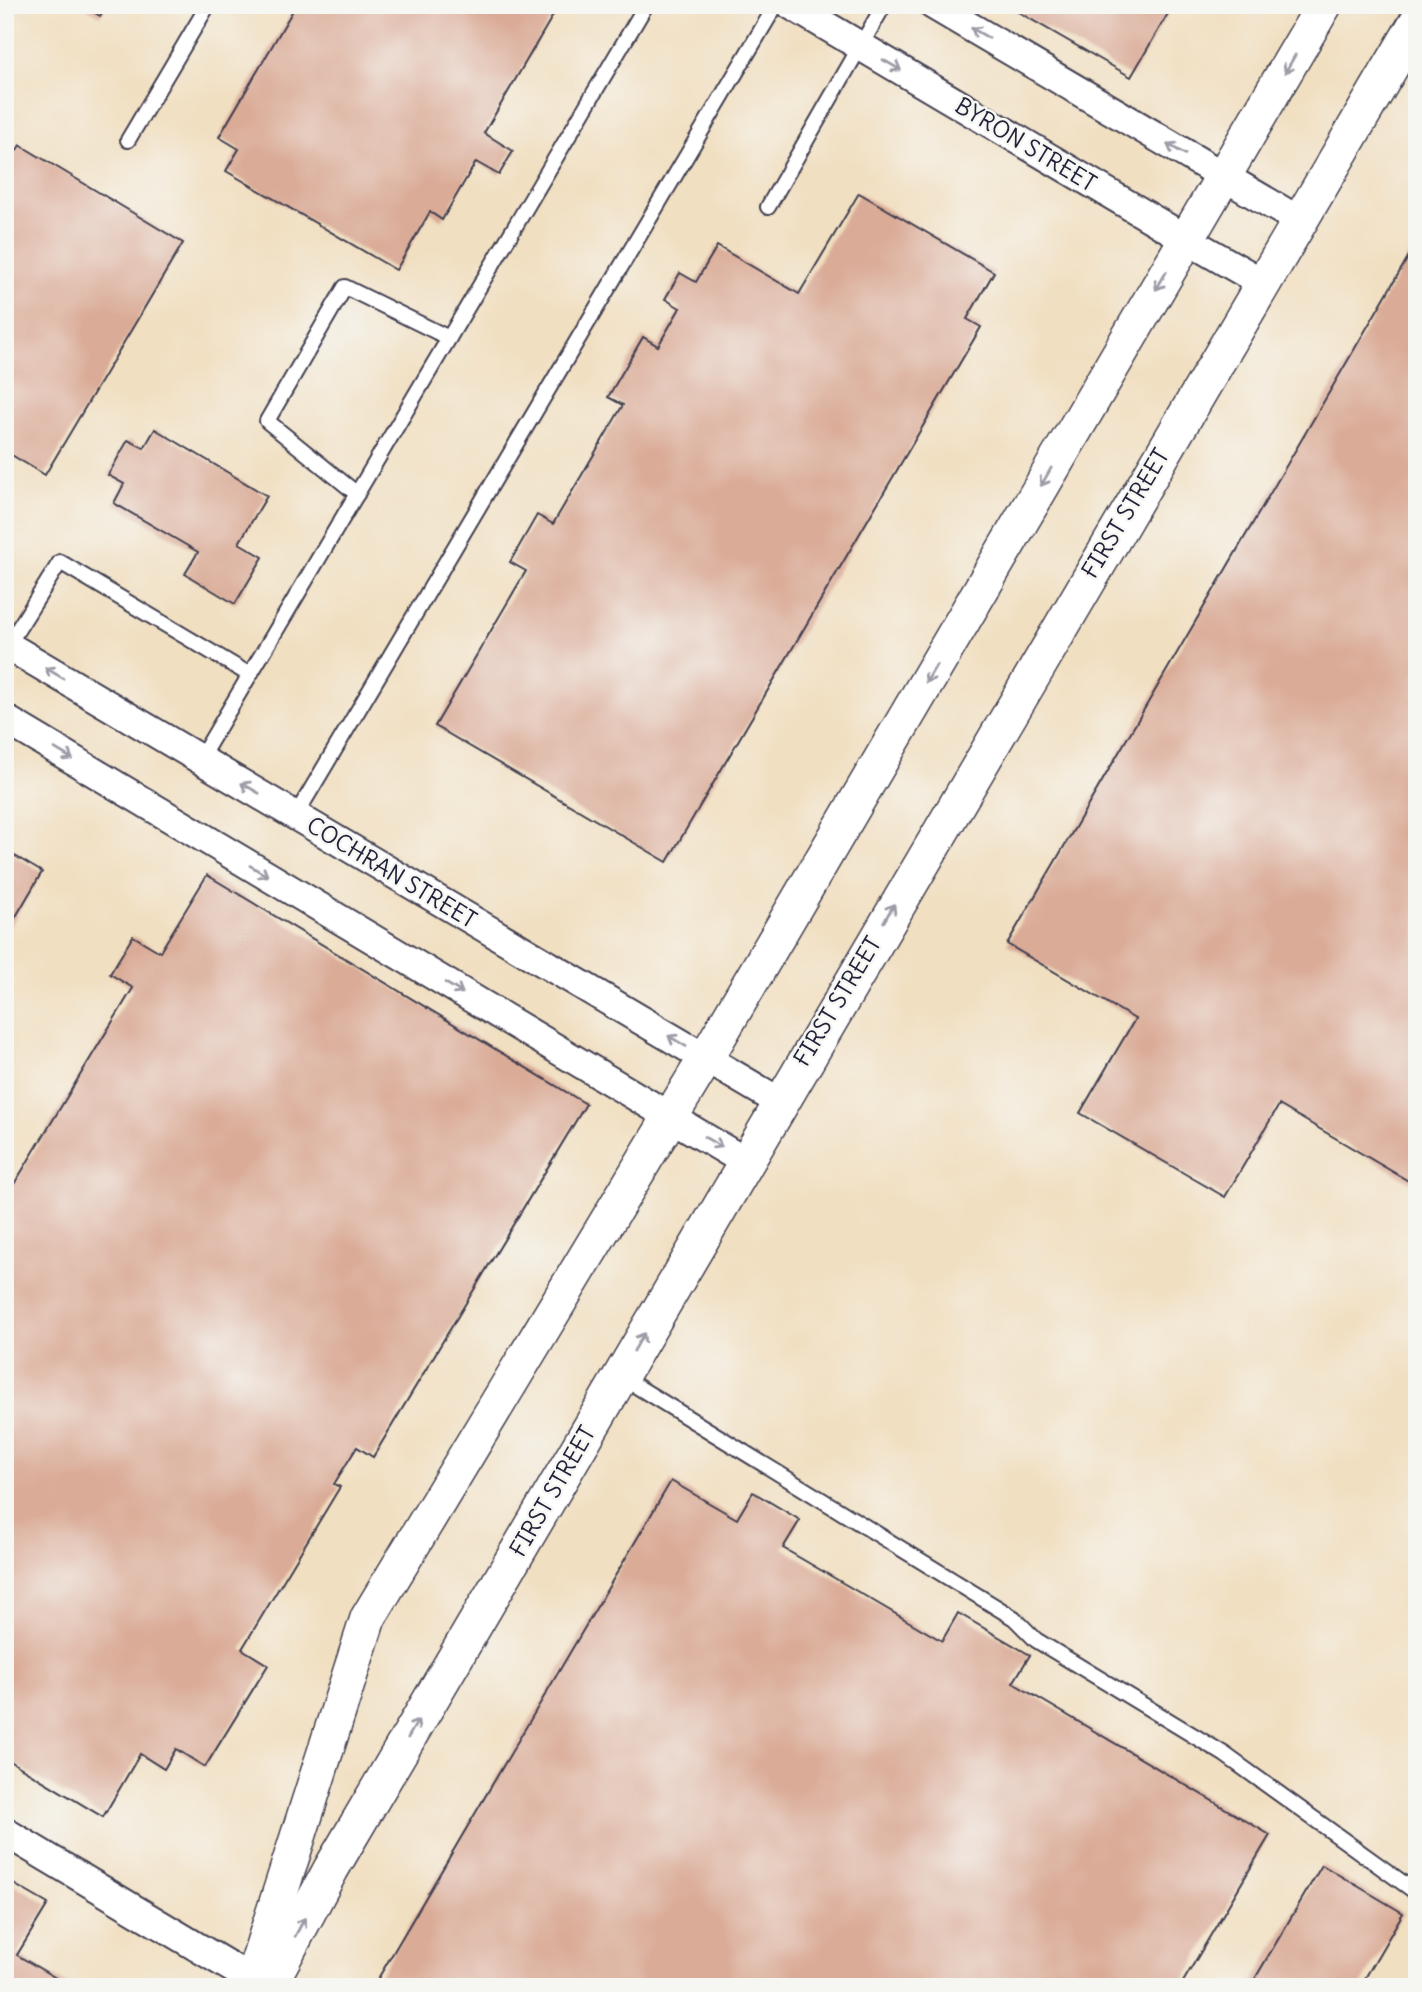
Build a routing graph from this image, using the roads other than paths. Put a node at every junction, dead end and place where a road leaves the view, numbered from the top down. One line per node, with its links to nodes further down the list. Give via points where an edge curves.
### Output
1 (208, 5): 10 (lane)
2 (646, 5): 16 (lane)
3 (776, 5): 22 (lane)
4 (791, 5): 9 (street, BYRON STREET)
5 (884, 5): 9 (lane)
6 (933, 5): 11 (street, one-way to 6)
7 (1324, 5): 11 (street, one-way to 11)
8 (1417, 22): 13 (street, FIRST STREET)
9 (860, 46): 12 (lane); 14 (street, BYRON STREET, one-way to 14)
10 (128, 140)
11 (1224, 177): 13 (street); 14 (street)
12 (768, 207)
13 (1298, 220): 15 (street, FIRST STREET)
14 (1186, 239): 15 (street, BYRON STREET); 23 (street, one-way to 23)
15 (1261, 282): 24 (street, FIRST STREET, one-way to 15)
16 (449, 338): 17 (lane); 17 (lane, via 345,287 267,421)
17 (357, 494): 19 (lane)
18 (6, 645): 19 (lane, via 60,562); 21 (street, COCHRAN STREET, one-way to 18)
19 (250, 675): 21 (lane)
20 (5, 719): 25 (street, one-way to 25)
21 (200, 759): 22 (street, COCHRAN STREET, one-way to 21)
22 (296, 816): 23 (street, COCHRAN STREET, one-way to 22)
23 (706, 1058): 24 (street, COCHRAN STREET); 25 (street)
24 (778, 1101): 26 (street, FIRST STREET)
25 (670, 1117): 26 (street, one-way to 26); 30 (street, via 368,1618)
26 (744, 1161): 27 (street, FIRST STREET, one-way to 26)
27 (619, 1376): 29 (lane, via 1014,1618 1036,1640 1224,1754); 30 (street, FIRST STREET, one-way to 27)
28 (5, 1832): 30 (street)
29 (1417, 1893)
30 (259, 1985)

